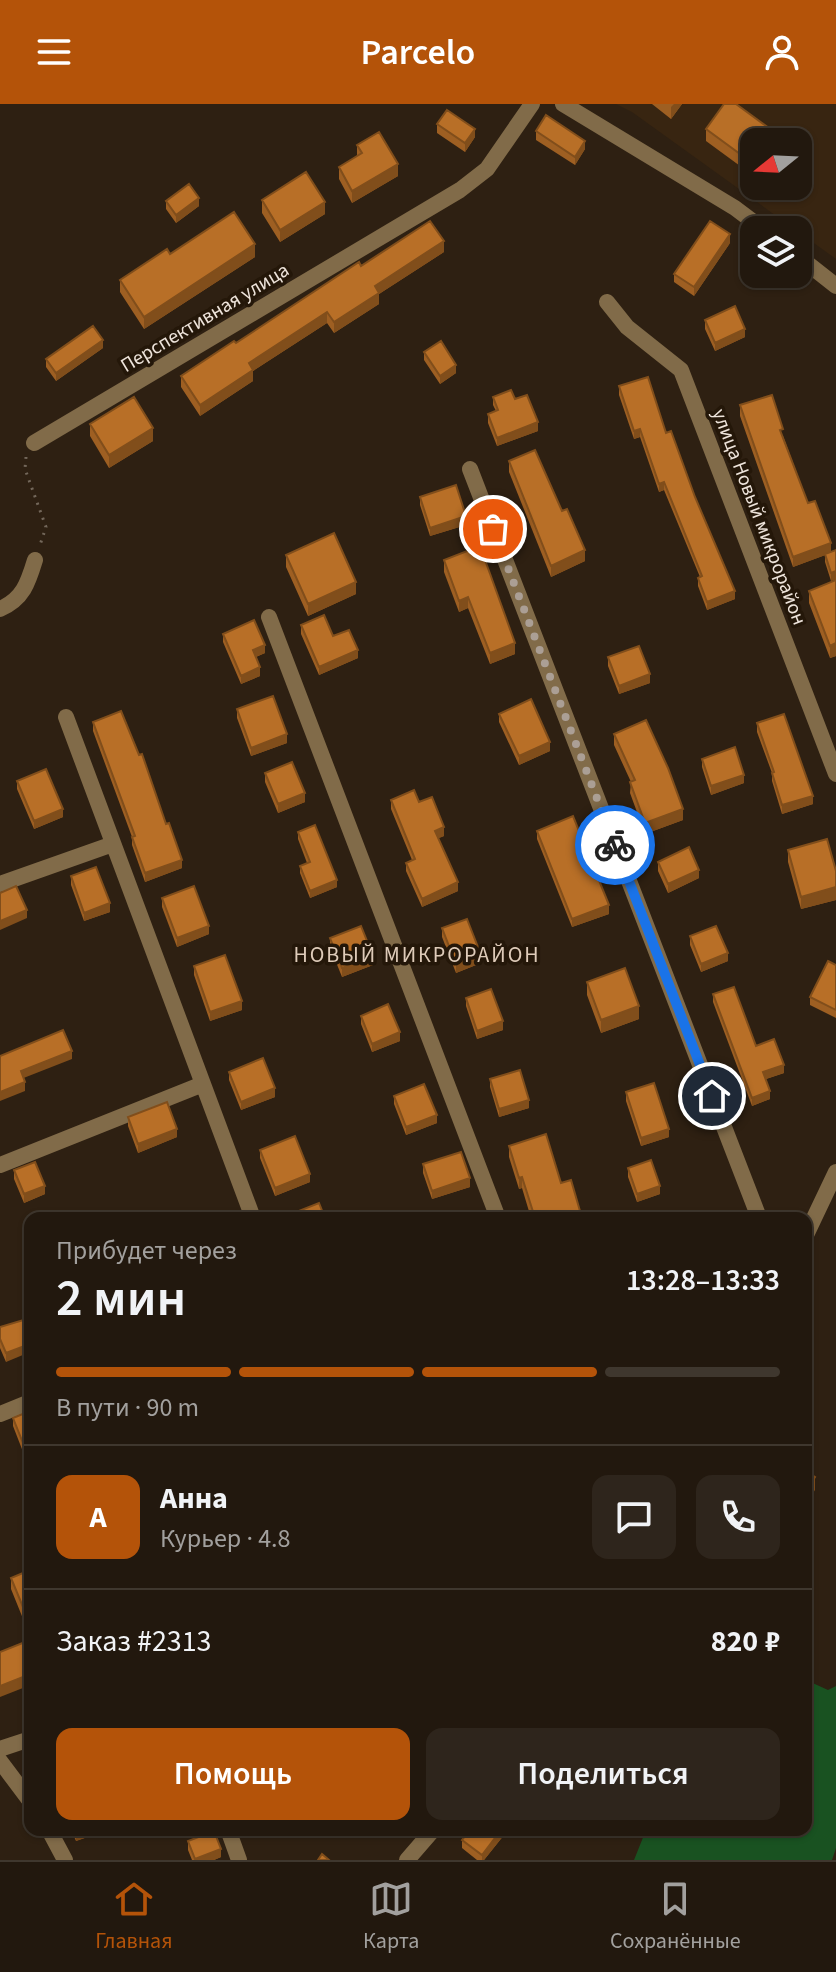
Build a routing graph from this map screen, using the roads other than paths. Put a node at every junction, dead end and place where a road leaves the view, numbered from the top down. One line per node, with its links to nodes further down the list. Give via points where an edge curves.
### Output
1 (532, 104): 7 (street, Перспективная улица, via 487,169 460,190)
2 (563, 104): 3 (street)
3 (746, 216)
4 (812, 267): 5 (street)
5 (836, 286)
6 (607, 302): 13 (street, улица Новый микрорайон, via 627,327 681,370)
7 (34, 443)
8 (470, 469): 21 (street)
9 (35, 560): 10 (street, via 16,602)
10 (0, 609)
11 (269, 617): 20 (street)
12 (66, 717): 14 (street)
13 (836, 774)
14 (113, 844): 15 (street); 16 (street)
15 (0, 884)
16 (203, 1084): 17 (street); 19 (street)
17 (0, 1165)
18 (836, 1172): 22 (street)
19 (251, 1212)
20 (496, 1212)
21 (757, 1212)
22 (812, 1222)
23 (24, 1404): 24 (street)
24 (0, 1414)
25 (24, 1741): 26 (street)
26 (0, 1749)
27 (0, 1761): 28 (street)
28 (24, 1793)
29 (52, 1836): 32 (street)
30 (230, 1836): 33 (street)
31 (428, 1836): 34 (street)
32 (65, 1860)
33 (239, 1860)
34 (407, 1860)

